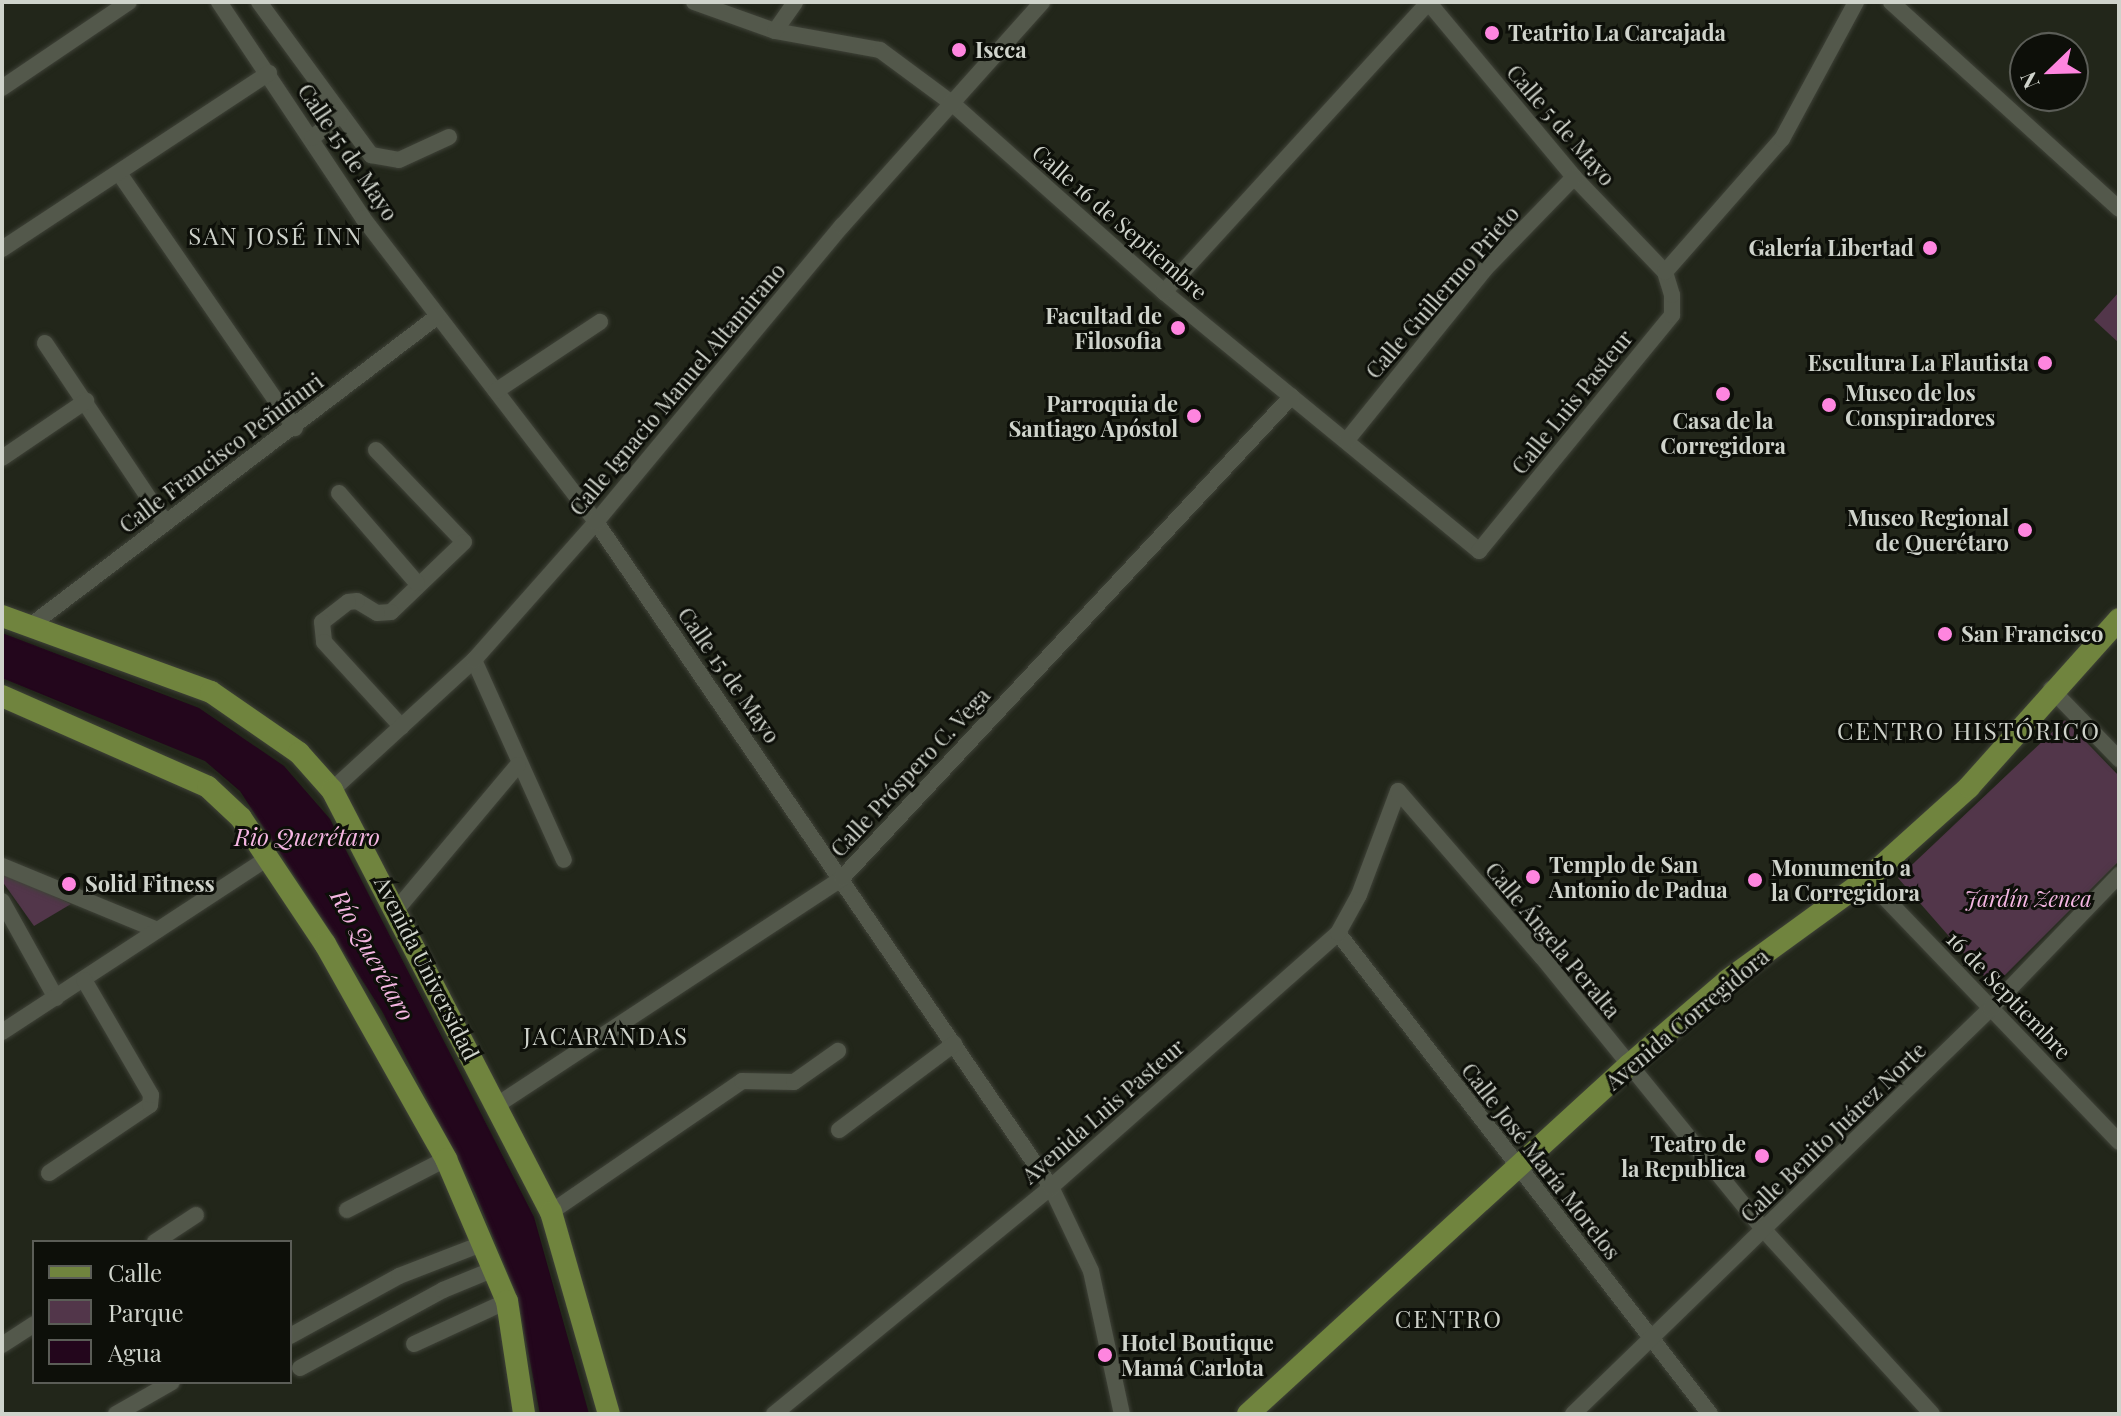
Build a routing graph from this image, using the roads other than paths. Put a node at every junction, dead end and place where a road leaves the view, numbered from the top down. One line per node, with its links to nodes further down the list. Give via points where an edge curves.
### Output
1 (129, 2): 12 (street)
2 (219, 2): 11 (street, Calle 15 de Mayo)
3 (259, 2): 14 (street)
4 (694, 2): 10 (street, Calle 16 de Septiembre)
5 (795, 2): 10 (street)
6 (1042, 2): 13 (street, Calle Ignacio Manuel Altamirano)
7 (1428, 2): 18 (street, Calle 5 de Mayo); 22 (street)
8 (1856, 2): 21 (street, via 1782,139)
9 (1891, 2): 19 (street)
10 (775, 31): 13 (street, Calle 16 de Septiembre, via 880,50)
11 (269, 73): 16 (street, Calle 15 de Mayo); 17 (street)
12 (2, 88)
13 (953, 104): 22 (street, Calle 16 de Septiembre); 35 (street, Calle Ignacio Manuel Altamirano, via 730,356)
14 (339, 116): 15 (street, via 371,155 388,161); 16 (street)
15 (449, 137)
16 (312, 138): 23 (street, Calle 15 de Mayo, via 363,218)
17 (119, 173): 20 (street); 29 (street)
18 (1574, 177): 21 (street, Calle 5 de Mayo); 30 (street, Calle Guillermo Prieto, via 1484,270)
19 (2119, 209)
20 (2, 249)
21 (1665, 272): 36 (street, Calle Luis Pasteur, via 1672,315)
22 (1164, 292): 27 (street, Calle 16 de Septiembre)
23 (438, 316): 26 (street, Calle 15 de Mayo); 29 (street, Calle Francisco Peñuñuri)
24 (600, 322): 26 (street)
25 (45, 343): 28 (street)
26 (496, 391): 35 (street, Calle 15 de Mayo)
27 (1292, 396): 30 (street, Calle 16 de Septiembre); 53 (street, Calle Próspero C. Vega)
28 (86, 401): 32 (street); 34 (street)
29 (295, 428): 34 (street, Calle Francisco Peñuñuri)
30 (1347, 440): 36 (street, Calle 16 de Septiembre)
31 (376, 450): 37 (street, via 464,542)
32 (2, 458)
33 (339, 493): 37 (street)
34 (165, 522): 40 (street, Calle Francisco Peñuñuri)
35 (596, 522): 41 (street, Calle Ignacio Manuel Altamirano); 53 (street, Calle 15 de Mayo)
36 (1479, 551)
37 (417, 583): 44 (street, via 382,614 348,602 322,622 321,631 324,642)
38 (2, 616): 40 (main road, Avenida Universidad)
39 (2119, 619): 42 (main road, Avenida Corregidora)
40 (30, 626): 47 (main road, Avenida Universidad, via 211,692 299,753)
41 (474, 660): 44 (street, Calle Ignacio Manuel Altamirano); 46 (street)
42 (2051, 689): 45 (street); 54 (main road, Avenida Corregidora, via 1982,775)
43 (2, 696): 49 (main road, via 208,787 241,818)
44 (402, 727): 47 (street, Calle Ignacio Manuel Altamirano)
45 (2119, 759)
46 (518, 765): 50 (street); 56 (street)
47 (332, 790): 56 (main road, Avenida Universidad)
48 (1398, 791): 58 (street, Avenida Luis Pasteur, via 1359,895); 65 (street, Calle Ángela Peralta)
49 (268, 858): 57 (street); 69 (main road, via 389,1051)
50 (564, 860)
51 (2, 866): 57 (street)
52 (2119, 875): 61 (street, Calle Benito Juárez Norte)
53 (842, 878): 63 (street, Calle 15 de Mayo); 66 (street, Calle Próspero C. Vega)
54 (1867, 879): 61 (street, 16 de Septiembre); 65 (main road, Avenida Corregidora, via 1728,980)
55 (2, 901): 60 (street)
56 (397, 909): 66 (main road, Avenida Universidad)
57 (157, 930): 59 (street)
58 (1338, 933): 70 (street, Calle José María Morelos); 72 (street, Avenida Luis Pasteur)
59 (84, 980): 60 (street); 71 (street, via 151,1095 150,1105)
60 (56, 998): 62 (street)
61 (1991, 1008): 68 (street, 16 de Septiembre); 76 (street, Calle Benito Juárez Norte)
62 (2, 1032)
63 (954, 1044): 67 (street); 72 (street, Calle 15 de Mayo)
64 (838, 1051): 74 (street, via 794,1082 742,1081)
65 (1629, 1065): 70 (main road, Avenida Corregidora); 76 (street, Calle Ángela Peralta)
66 (497, 1105): 74 (main road, Avenida Universidad)
67 (839, 1130)
68 (2119, 1142)
69 (446, 1159): 73 (street); 78 (main road)
70 (1517, 1168): 83 (street, Calle José María Morelos); 93 (main road, Avenida Corregidora)
71 (49, 1173)
72 (1051, 1187): 91 (street, Avenida Luis Pasteur); 92 (street, Calle 15 de Mayo, via 1091,1271)
73 (347, 1210)
74 (551, 1212): 90 (main road, Avenida Universidad)
75 (196, 1215): 77 (street)
76 (1764, 1230): 83 (street, Calle Benito Juárez Norte); 96 (street, Calle Ángela Peralta)
77 (158, 1240)
78 (484, 1243): 79 (main road); 82 (street, via 399,1276)
79 (494, 1269): 80 (main road); 86 (street, via 443,1290)
80 (507, 1301): 84 (street); 89 (main road)
81 (32, 1325): 85 (street)
82 (292, 1335)
83 (1652, 1339): 94 (street, Calle Benito Juárez Norte); 95 (street, Calle José María Morelos)
84 (414, 1344)
85 (2, 1345)
86 (300, 1368)
87 (168, 1384): 88 (street)
88 (116, 1414)
89 (524, 1414)
90 (609, 1414)
91 (774, 1414)
92 (1122, 1414)
93 (1248, 1414)
94 (1573, 1414)
95 (1710, 1414)
96 (1932, 1414)

